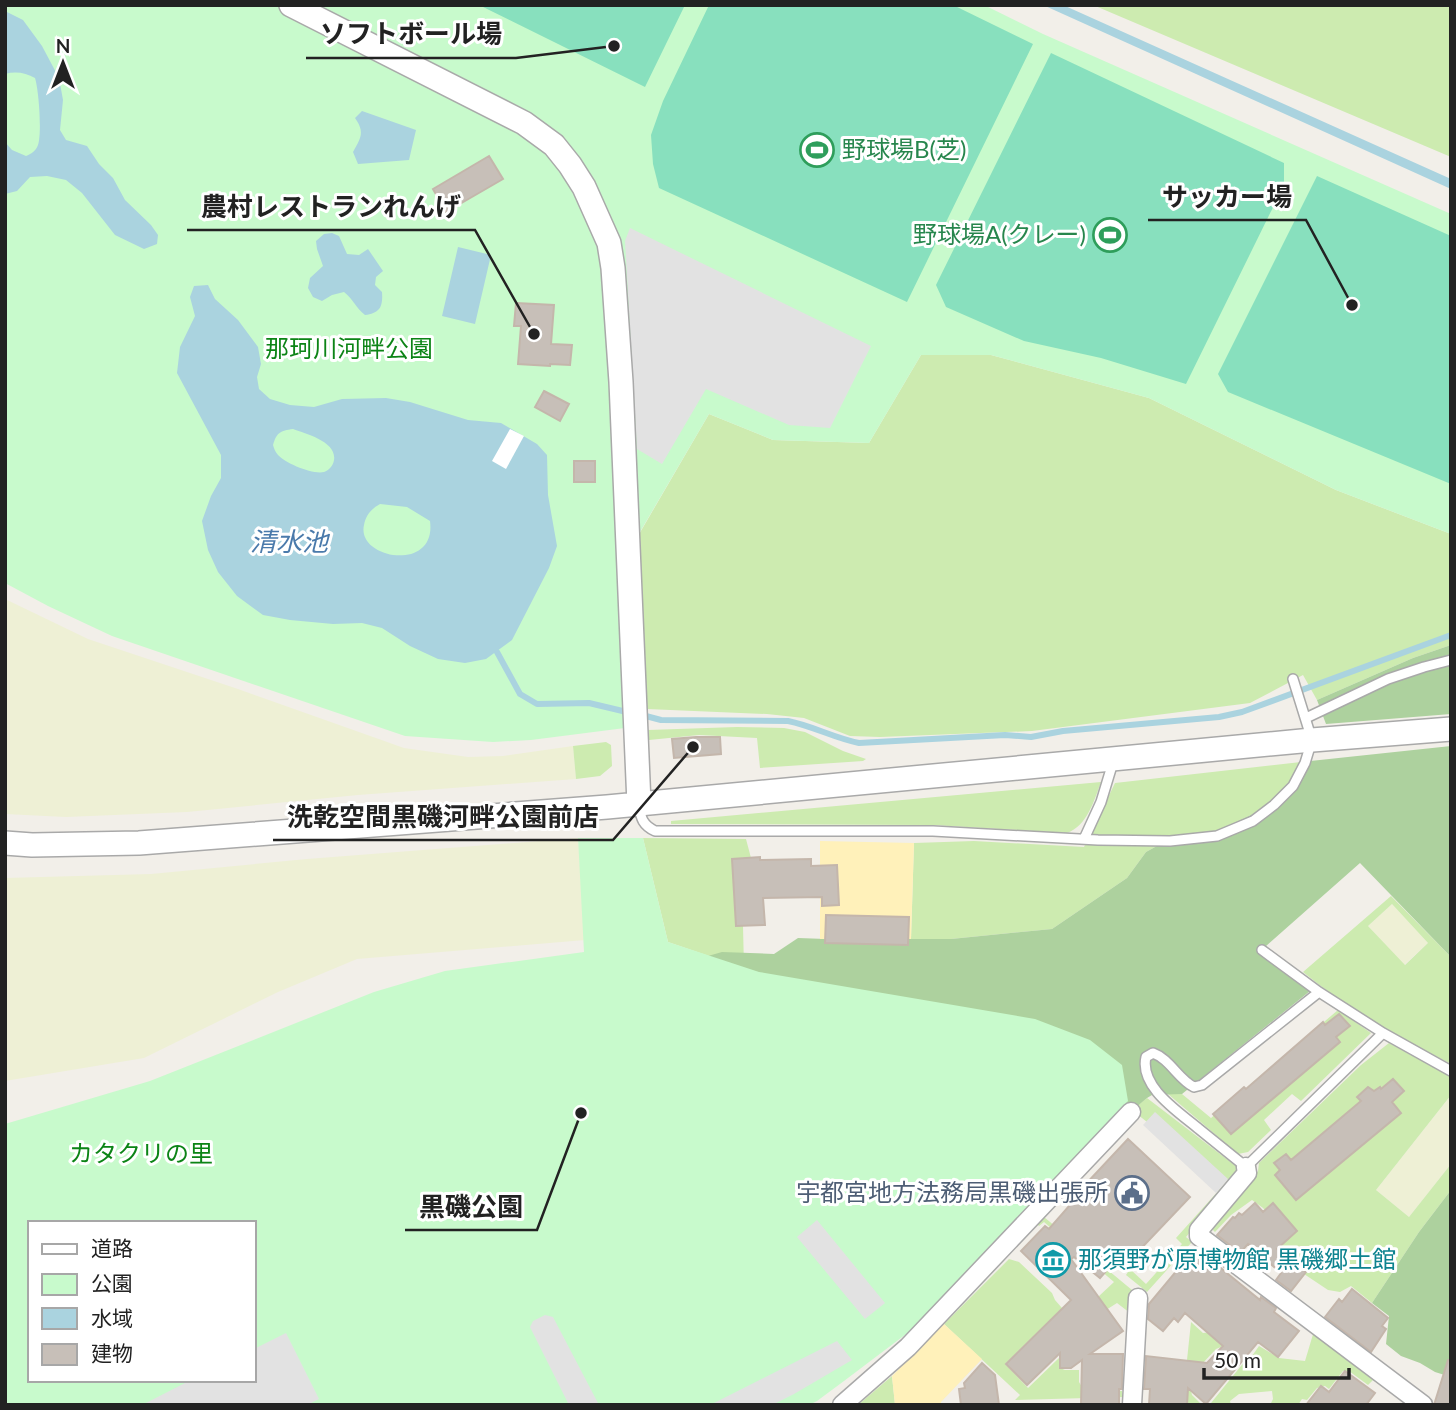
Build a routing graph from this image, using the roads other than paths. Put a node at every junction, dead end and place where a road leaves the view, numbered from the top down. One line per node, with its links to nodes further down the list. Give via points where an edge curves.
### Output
1 (291, 5): 8 (street, via 524,123 554,145 570,165 597,215 614,268)
2 (1451, 660): 4 (lane)
3 (1293, 679): 4 (lane)
4 (1304, 713): 6 (lane)
5 (1451, 729): 6 (street)
6 (1312, 740): 7 (street); 9 (lane, via 1293,786 1253,821 1217,836 1170,841)
7 (1114, 759): 8 (street); 9 (lane)
8 (639, 804): 9 (lane, via 645,826 655,831 933,831); 10 (street, via 139,844)
9 (1084, 839)
10 (5, 843)
11 (1262, 950): 12 (lane)
12 (1319, 992): 13 (lane); 16 (lane, via 1202,1085 1185,1082 1161,1056 1153,1053 1146,1057 1149,1081 1164,1100)
13 (1383, 1033): 14 (lane); 16 (lane)
14 (1451, 1071)
15 (1131, 1112): 18 (street, via 908,1346)
16 (1246, 1167): 20 (street, via 1247,1173 1199,1230 1199,1236)
17 (1138, 1298): 19 (street)
18 (842, 1405)
19 (1132, 1405)
20 (1423, 1405)

